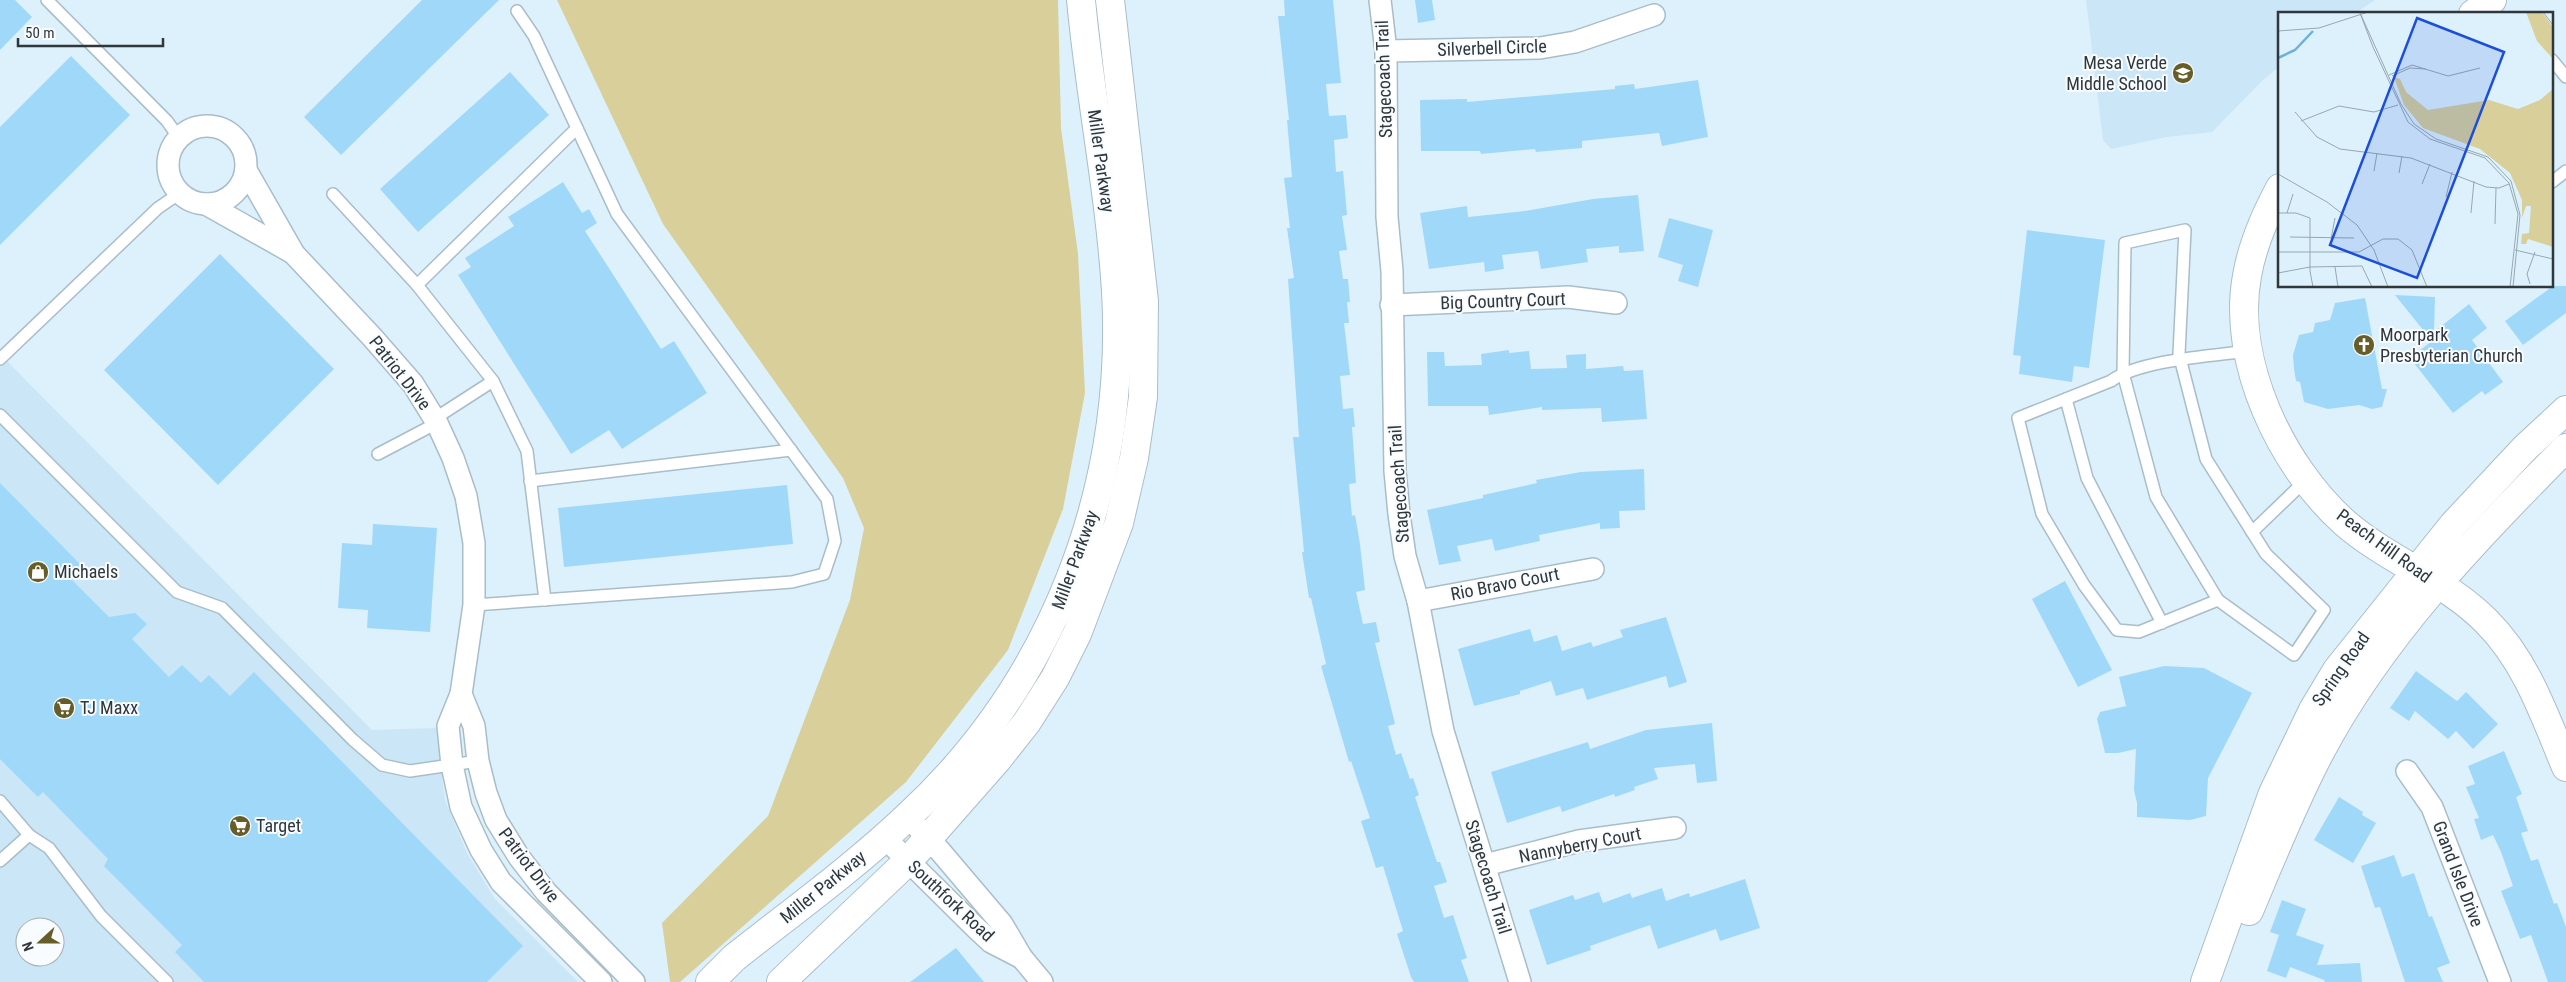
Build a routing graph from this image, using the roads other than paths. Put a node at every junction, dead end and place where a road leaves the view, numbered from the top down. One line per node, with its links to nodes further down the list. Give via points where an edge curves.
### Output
1 (47, 0): 13 (lane, via 167,121)
2 (1081, 0): 53 (street, Miller Parkway, via 1116,290 1113,406 1104,469 1088,533 1071,581 1012,694 973,746)
3 (1110, 0): 57 (street, Miller Parkway, via 1144,301 1143,398 1134,458 1119,523 1077,634 1055,678 1002,753)
4 (1380, 0): 9 (street, Stagecoach Trail)
5 (2492, 0): 7 (street)
6 (517, 11): 12 (lane, via 534,36)
7 (2476, 12)
8 (1654, 15): 9 (street, Silverbell Circle, via 1575,42 1540,48)
9 (1386, 51): 24 (street, Stagecoach Trail)
10 (2554, 62): 11 (lane)
11 (2566, 77)
12 (578, 128): 22 (lane); 35 (lane, via 617,214)
13 (179, 138): 14 (street, via 200,126 224,130 242,146); 17 (street, via 172,148 169,165 173,183)
14 (246, 170): 20 (street, via 243,181 228,198); 21 (street, Patriot Drive)
15 (2566, 171): 16 (lane)
16 (2554, 180)
17 (180, 193): 20 (street, via 187,199); 26 (lane, via 158,208)
18 (2278, 193): 25 (street, Peach Hill Road, via 2255,247 2247,276 2246,338)
19 (333, 194): 22 (lane)
20 (206, 204): 21 (street, Patriot Drive)
21 (294, 254): 33 (street, Patriot Drive, via 413,384)
22 (417, 285): 29 (lane)
23 (1616, 303): 24 (street, Big Country Court, via 1568,298)
24 (1391, 305): 44 (street, Stagecoach Trail, via 1396,489 1405,556)
25 (2249, 351): 27 (lane); 37 (street, Peach Hill Road, via 2262,399 2290,457)
26 (0, 359)
27 (2180, 360): 28 (lane); 28 (lane, via 2185,230 2126,243); 39 (lane, via 2206,459)
28 (2123, 373): 30 (lane); 43 (lane, via 2156,497)
29 (493, 381): 33 (lane); 38 (lane, via 527,451)
30 (2066, 399): 46 (lane, via 2087,478); 46 (lane, via 2018,418 2042,514 2084,585 2117,630 2139,632)
31 (2566, 410): 41 (street, Spring Road, via 2505,468 2453,525)
32 (0, 414): 49 (lane, via 177,592 222,608 382,765 410,772)
33 (436, 421): 36 (lane); 45 (street, Patriot Drive, via 466,496 474,543)
34 (2566, 448): 41 (street, Spring Road)
35 (791, 450): 38 (lane); 42 (lane, via 827,499 835,541 824,574 792,582)
36 (378, 454)
37 (2306, 480): 39 (lane); 41 (street, Peach Hill Road, via 2346,523)
38 (530, 481): 42 (lane)
39 (2252, 532): 43 (lane, via 2266,554 2324,610 2294,654)
40 (1593, 569): 44 (street, Rio Bravo Court)
41 (2426, 578): 50 (street, Peach Hill Road, via 2487,622 2507,645 2524,672); 71 (street, Spring Road, via 2338,670 2308,719 2273,793); 72 (street, Spring Road, via 2386,651 2318,755)
42 (545, 600): 45 (lane)
43 (2218, 600): 46 (lane)
44 (1418, 601): 60 (street, Stagecoach Trail, via 1443,731)
45 (474, 605): 47 (street, Patriot Drive)
46 (2162, 623)
47 (461, 694): 48 (street, Patriot Drive, via 474,726); 49 (street, Patriot Drive, via 448,726)
48 (478, 760): 49 (lane); 66 (street, Patriot Drive, via 496,820 519,857 546,892)
49 (452, 765): 65 (street, Patriot Drive, via 461,807 481,850 501,882)
50 (2566, 767)
51 (2407, 770): 73 (street, Grand Isle Drive, via 2432,808)
52 (0, 801): 55 (lane)
53 (908, 817): 56 (street, Miller Parkway); 57 (street, Southfork Road)
54 (1675, 828): 60 (street, Nannyberry Court, via 1580,841)
55 (29, 834): 58 (lane); 64 (lane, via 50,848 101,916)
56 (884, 837): 59 (street, Southfork Road); 67 (street, Miller Parkway, via 734,958)
57 (928, 838): 59 (street, Miller Parkway); 61 (street, Southfork Road)
58 (0, 861)
59 (908, 861): 62 (street, Southfork Road); 68 (street, Miller Parkway)
60 (1485, 865): 70 (street, Stagecoach Trail)
61 (974, 893): 62 (lane); 63 (street, Southfork Road, via 1002,924)
62 (957, 910): 63 (street, Southfork Road, via 991,942)
63 (1022, 958): 69 (street, Southfork Road)
64 (167, 982)
65 (600, 982)
66 (634, 982)
67 (710, 982)
68 (780, 982)
69 (1042, 982)
70 (1520, 982)
71 (2205, 982)
72 (2220, 982)
73 (2500, 982)

